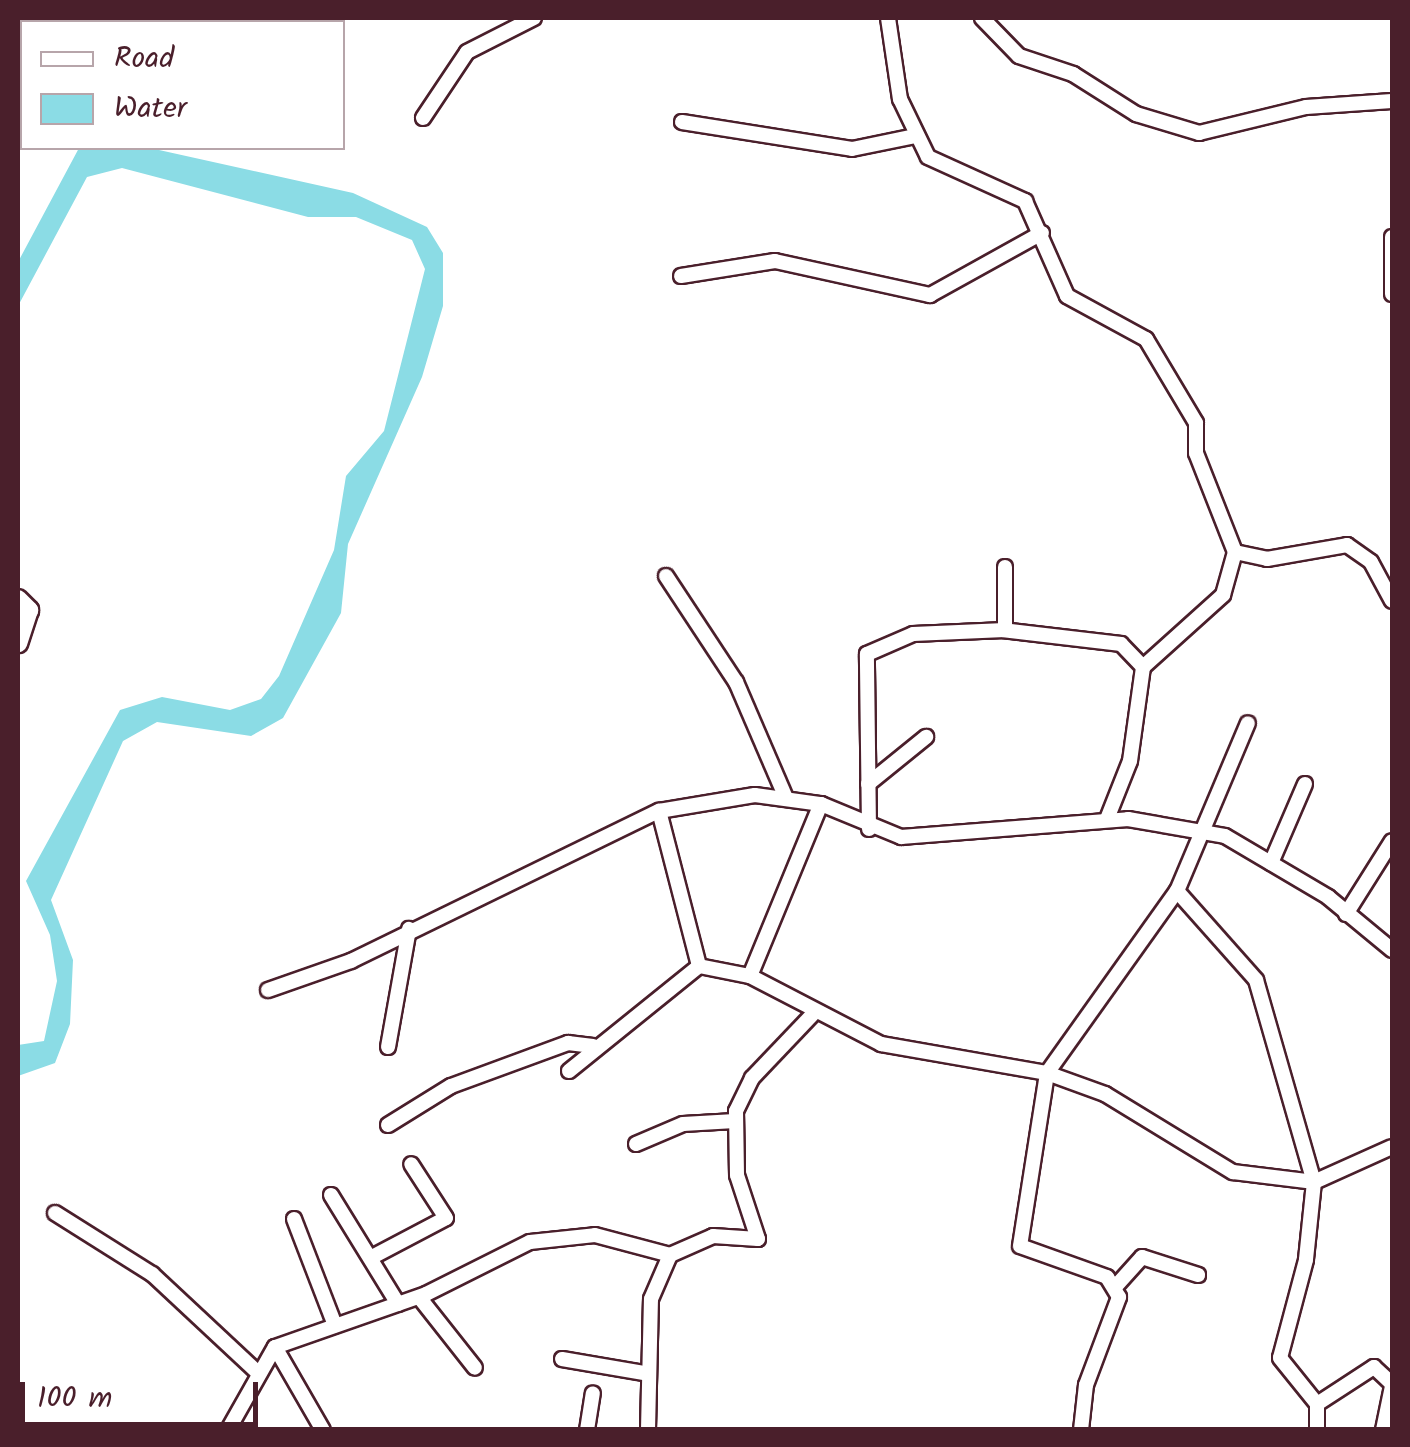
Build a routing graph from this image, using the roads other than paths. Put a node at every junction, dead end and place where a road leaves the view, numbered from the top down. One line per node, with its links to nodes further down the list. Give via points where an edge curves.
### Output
1 (534, 18): 5 (street, via 466,52)
2 (888, 18): 7 (street)
3 (982, 18): 4 (street, via 1018,56 1073,74 1136,114 1199,133 1306,106)
4 (1392, 101)
5 (423, 118)
6 (682, 122): 7 (street, via 852,149)
7 (915, 136): 8 (street, via 940,168 1024,201)
8 (1042, 234): 10 (street, via 930,295 775,261); 12 (street, via 1067,296 1135,326 1192,414 1196,453)
9 (1392, 237): 11 (street)
10 (681, 276)
11 (1392, 294)
12 (1235, 552): 16 (street, via 1267,559 1347,544 1370,562); 19 (street, via 1222,595)
13 (1005, 567): 17 (street, via 1010,624)
14 (666, 576): 24 (street, via 736,682)
15 (18, 599): 18 (street, via 29,610)
16 (1392, 601)
17 (1002, 630): 19 (street, via 1122,644); 22 (street, via 914,634 867,654)
18 (18, 643)
19 (1143, 666): 27 (street, via 1130,760)
20 (1248, 723): 29 (street)
21 (926, 737): 22 (street)
22 (868, 784): 28 (street)
23 (1305, 784): 31 (street)
24 (785, 796): 25 (street); 26 (street, via 699,799)
25 (821, 804): 28 (street); 37 (street)
26 (660, 811): 34 (street); 36 (street)
27 (1107, 819): 28 (street, via 901,837); 29 (street)
28 (870, 828)
29 (1207, 832): 31 (street); 32 (street)
30 (1392, 842): 33 (street)
31 (1271, 863): 33 (street)
32 (1176, 891): 43 (street); 49 (street, via 1235,952 1268,1006)
33 (1346, 914): 35 (street)
34 (409, 929): 38 (street); 41 (street)
35 (1392, 950)
36 (699, 966): 37 (street); 40 (street)
37 (750, 976): 39 (street)
38 (268, 990)
39 (813, 1014): 43 (street, via 881,1044); 44 (street, via 752,1078)
40 (594, 1046): 42 (street); 45 (street, via 568,1043 451,1086)
41 (388, 1047)
42 (569, 1071)
43 (1047, 1073): 49 (street, via 1125,1103 1233,1172); 56 (street, via 1020,1246)
44 (735, 1121): 46 (street, via 684,1124); 53 (street, via 737,1175 760,1233 747,1242 713,1236)
45 (388, 1126)
46 (636, 1144)
47 (1392, 1147): 49 (street)
48 (411, 1164): 54 (street, via 446,1218)
49 (1314, 1182): 67 (street, via 1306,1260 1279,1352)
50 (331, 1195): 54 (street)
51 (55, 1213): 63 (street, via 152,1274)
52 (294, 1219): 59 (street)
53 (670, 1255): 57 (street, via 560,1235); 64 (street, via 644,1323)
54 (374, 1256): 58 (street)
55 (1198, 1275): 56 (street, via 1142,1257)
56 (1116, 1286): 72 (street)
57 (419, 1297): 58 (street); 62 (street)
58 (398, 1304): 59 (street)
59 (335, 1325): 60 (street)
60 (275, 1347): 63 (street); 69 (street)
61 (562, 1359): 64 (street)
62 (475, 1368)
63 (258, 1373): 68 (street)
64 (644, 1373): 71 (street)
65 (1392, 1385): 67 (street, via 1374,1367); 74 (street)
66 (593, 1392): 70 (street)
67 (1317, 1404): 73 (street)
68 (228, 1430)
69 (323, 1430)
70 (586, 1430)
71 (648, 1430)
72 (1081, 1430)
73 (1317, 1430)
74 (1383, 1430)

